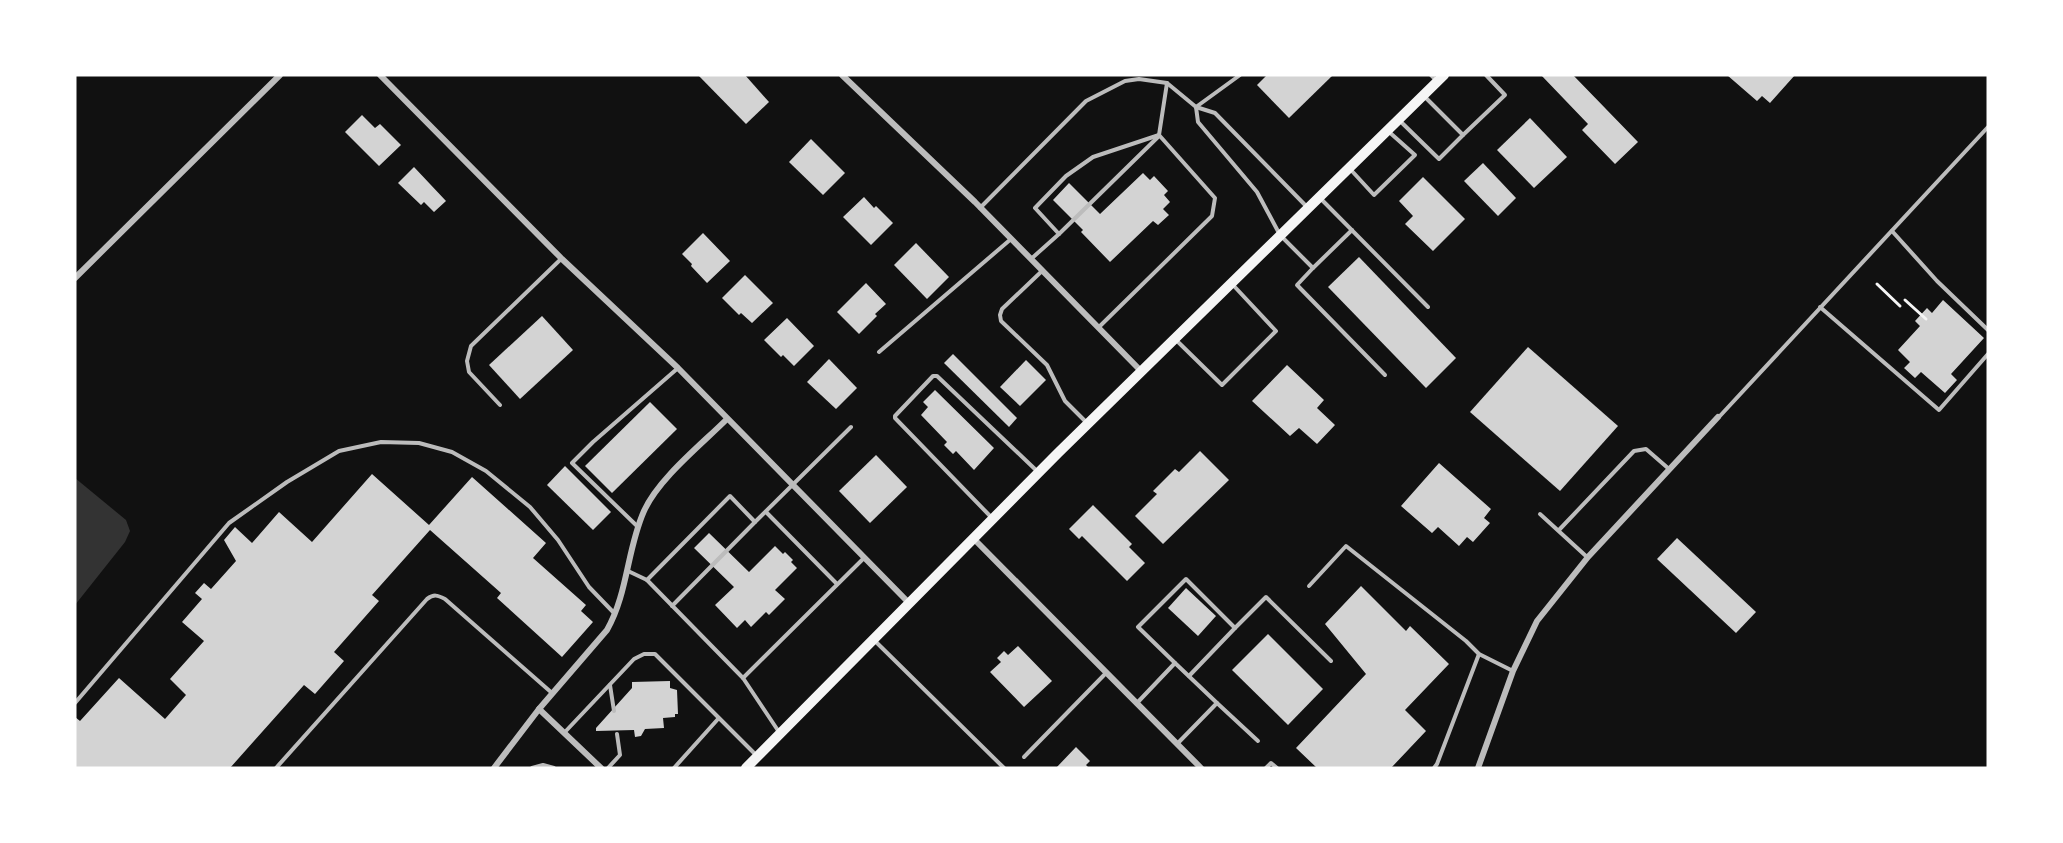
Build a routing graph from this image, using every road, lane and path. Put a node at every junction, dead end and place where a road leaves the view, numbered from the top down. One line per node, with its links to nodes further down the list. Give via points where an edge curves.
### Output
1 (280, 75): 28 (street)
2 (380, 75): 24 (street)
3 (842, 75): 17 (street)
4 (1240, 75): 9 (lane)
5 (1486, 75): 14 (lane, via 1505,95)
6 (1437, 77): 8 (main road)
7 (1167, 83): 9 (lane); 13 (lane); 17 (lane, via 1125,81 1086,101)
8 (1423, 95): 10 (main road); 14 (lane)
9 (1196, 107): 18 (lane, via 1215,113); 22 (lane, via 1198,122 1257,192)
10 (1399, 119): 12 (main road); 14 (lane, via 1439,159)
11 (1988, 127): 20 (lane)
12 (1387, 130): 15 (main road); 15 (lane, via 1415,155 1374,195)
13 (1159, 135): 21 (lane); 21 (lane, via 1093,157 1066,176 1035,208); 36 (lane, via 1215,198 1212,216)
14 (1463, 135)
15 (1348, 168): 16 (main road)
16 (1319, 197): 18 (main road); 19 (lane)
17 (980, 208): 23 (street)
18 (1308, 208): 22 (main road)
19 (1352, 230): 26 (lane); 33 (lane)
20 (1892, 231): 34 (lane); 37 (lane)
21 (1059, 234): 25 (lane)
22 (1280, 235): 26 (lane); 29 (main road)
23 (1012, 239): 25 (street); 39 (lane)
24 (562, 259): 41 (street); 44 (lane, via 471,346 469,372)
25 (1032, 259): 27 (street)
26 (1313, 268): 43 (lane, via 1297,285)
27 (1042, 270): 36 (street); 47 (lane, via 1002,309 1001,321 1047,365 1065,401)
28 (76, 276)
29 (1231, 283): 38 (main road); 38 (lane, via 1276,331 1222,385)
30 (1876, 284): 32 (path)
31 (1905, 300): 35 (path)
32 (1900, 306)
33 (1428, 307)
34 (1820, 307): 40 (lane, via 1939,410); 45 (lane)
35 (1926, 319)
36 (1098, 327): 42 (street)
37 (1988, 330)
38 (1175, 338): 42 (main road)
39 (879, 352)
40 (1988, 354)
41 (678, 368): 46 (street); 56 (lane, via 572,463)
42 (1141, 371): 47 (main road)
43 (1385, 375)
44 (500, 405)
45 (1718, 417): 49 (street)
46 (727, 418): 51 (street); 56 (street, via 660,485)
47 (1087, 424): 50 (main road)
48 (851, 427): 51 (lane)
49 (1669, 469): 57 (lane, via 1646,449 1634,451); 59 (street)
50 (1039, 472): 54 (main road); 54 (lane, via 933,376 895,418)
51 (793, 485): 52 (lane); 60 (street)
52 (766, 512): 55 (lane); 63 (lane)
53 (1540, 514): 57 (lane)
54 (992, 519): 58 (main road)
55 (755, 522): 62 (lane, via 730,496); 66 (lane)
56 (638, 526): 61 (street)
57 (1559, 530): 59 (lane)
58 (973, 538): 65 (main road); 74 (street)
59 (1588, 557): 73 (street, via 1537,621)
60 (864, 558): 63 (lane); 65 (street)
61 (628, 571): 62 (lane); 67 (street)
62 (647, 580): 66 (lane)
63 (836, 583): 76 (lane)
64 (1309, 586): 70 (lane, via 1346,546)
65 (908, 602): 69 (main road)
66 (672, 606): 76 (lane)
67 (615, 615): 78 (street, via 607,630); 81 (lane, via 589,587 530,507 486,471 452,452 419,443 381,442 339,451 229,523)
68 (1235, 628): 71 (lane, via 1266,597); 72 (lane, via 1186,579 1138,627); 75 (lane)
69 (873, 638): 86 (main road); 100 (lane)
70 (1479, 654): 73 (lane); 104 (lane)
71 (1331, 661)
72 (1175, 663): 75 (lane); 79 (lane)
73 (1513, 671): 105 (street)
74 (1107, 672): 79 (street); 91 (lane)
75 (1189, 676): 80 (lane)
76 (743, 678): 86 (lane)
77 (610, 684): 83 (lane); 84 (lane, via 634,659 655,654); 85 (lane)
78 (553, 693): 82 (street); 92 (lane, via 445,599 432,595)
79 (1137, 703): 89 (street)
80 (1217, 703): 88 (lane); 89 (lane)
81 (75, 704)
82 (539, 709): 85 (street); 93 (street)
83 (614, 711)
84 (718, 719): 90 (lane); 98 (lane)
85 (564, 733): 96 (street)
86 (780, 733): 90 (main road)
87 (617, 734): 97 (lane, via 620,755)
88 (1258, 741)
89 (1178, 744): 101 (street)
90 (757, 757): 99 (main road)
91 (1024, 757)
92 (276, 768)
93 (494, 768)
94 (532, 768): 95 (lane)
95 (554, 768)
96 (601, 768)
97 (608, 768)
98 (674, 768)
99 (746, 768)
100 (1004, 768)
101 (1201, 768)
102 (1266, 768): 103 (lane, via 1271,763)
103 (1277, 768)
104 (1434, 768)
105 (1478, 768)

